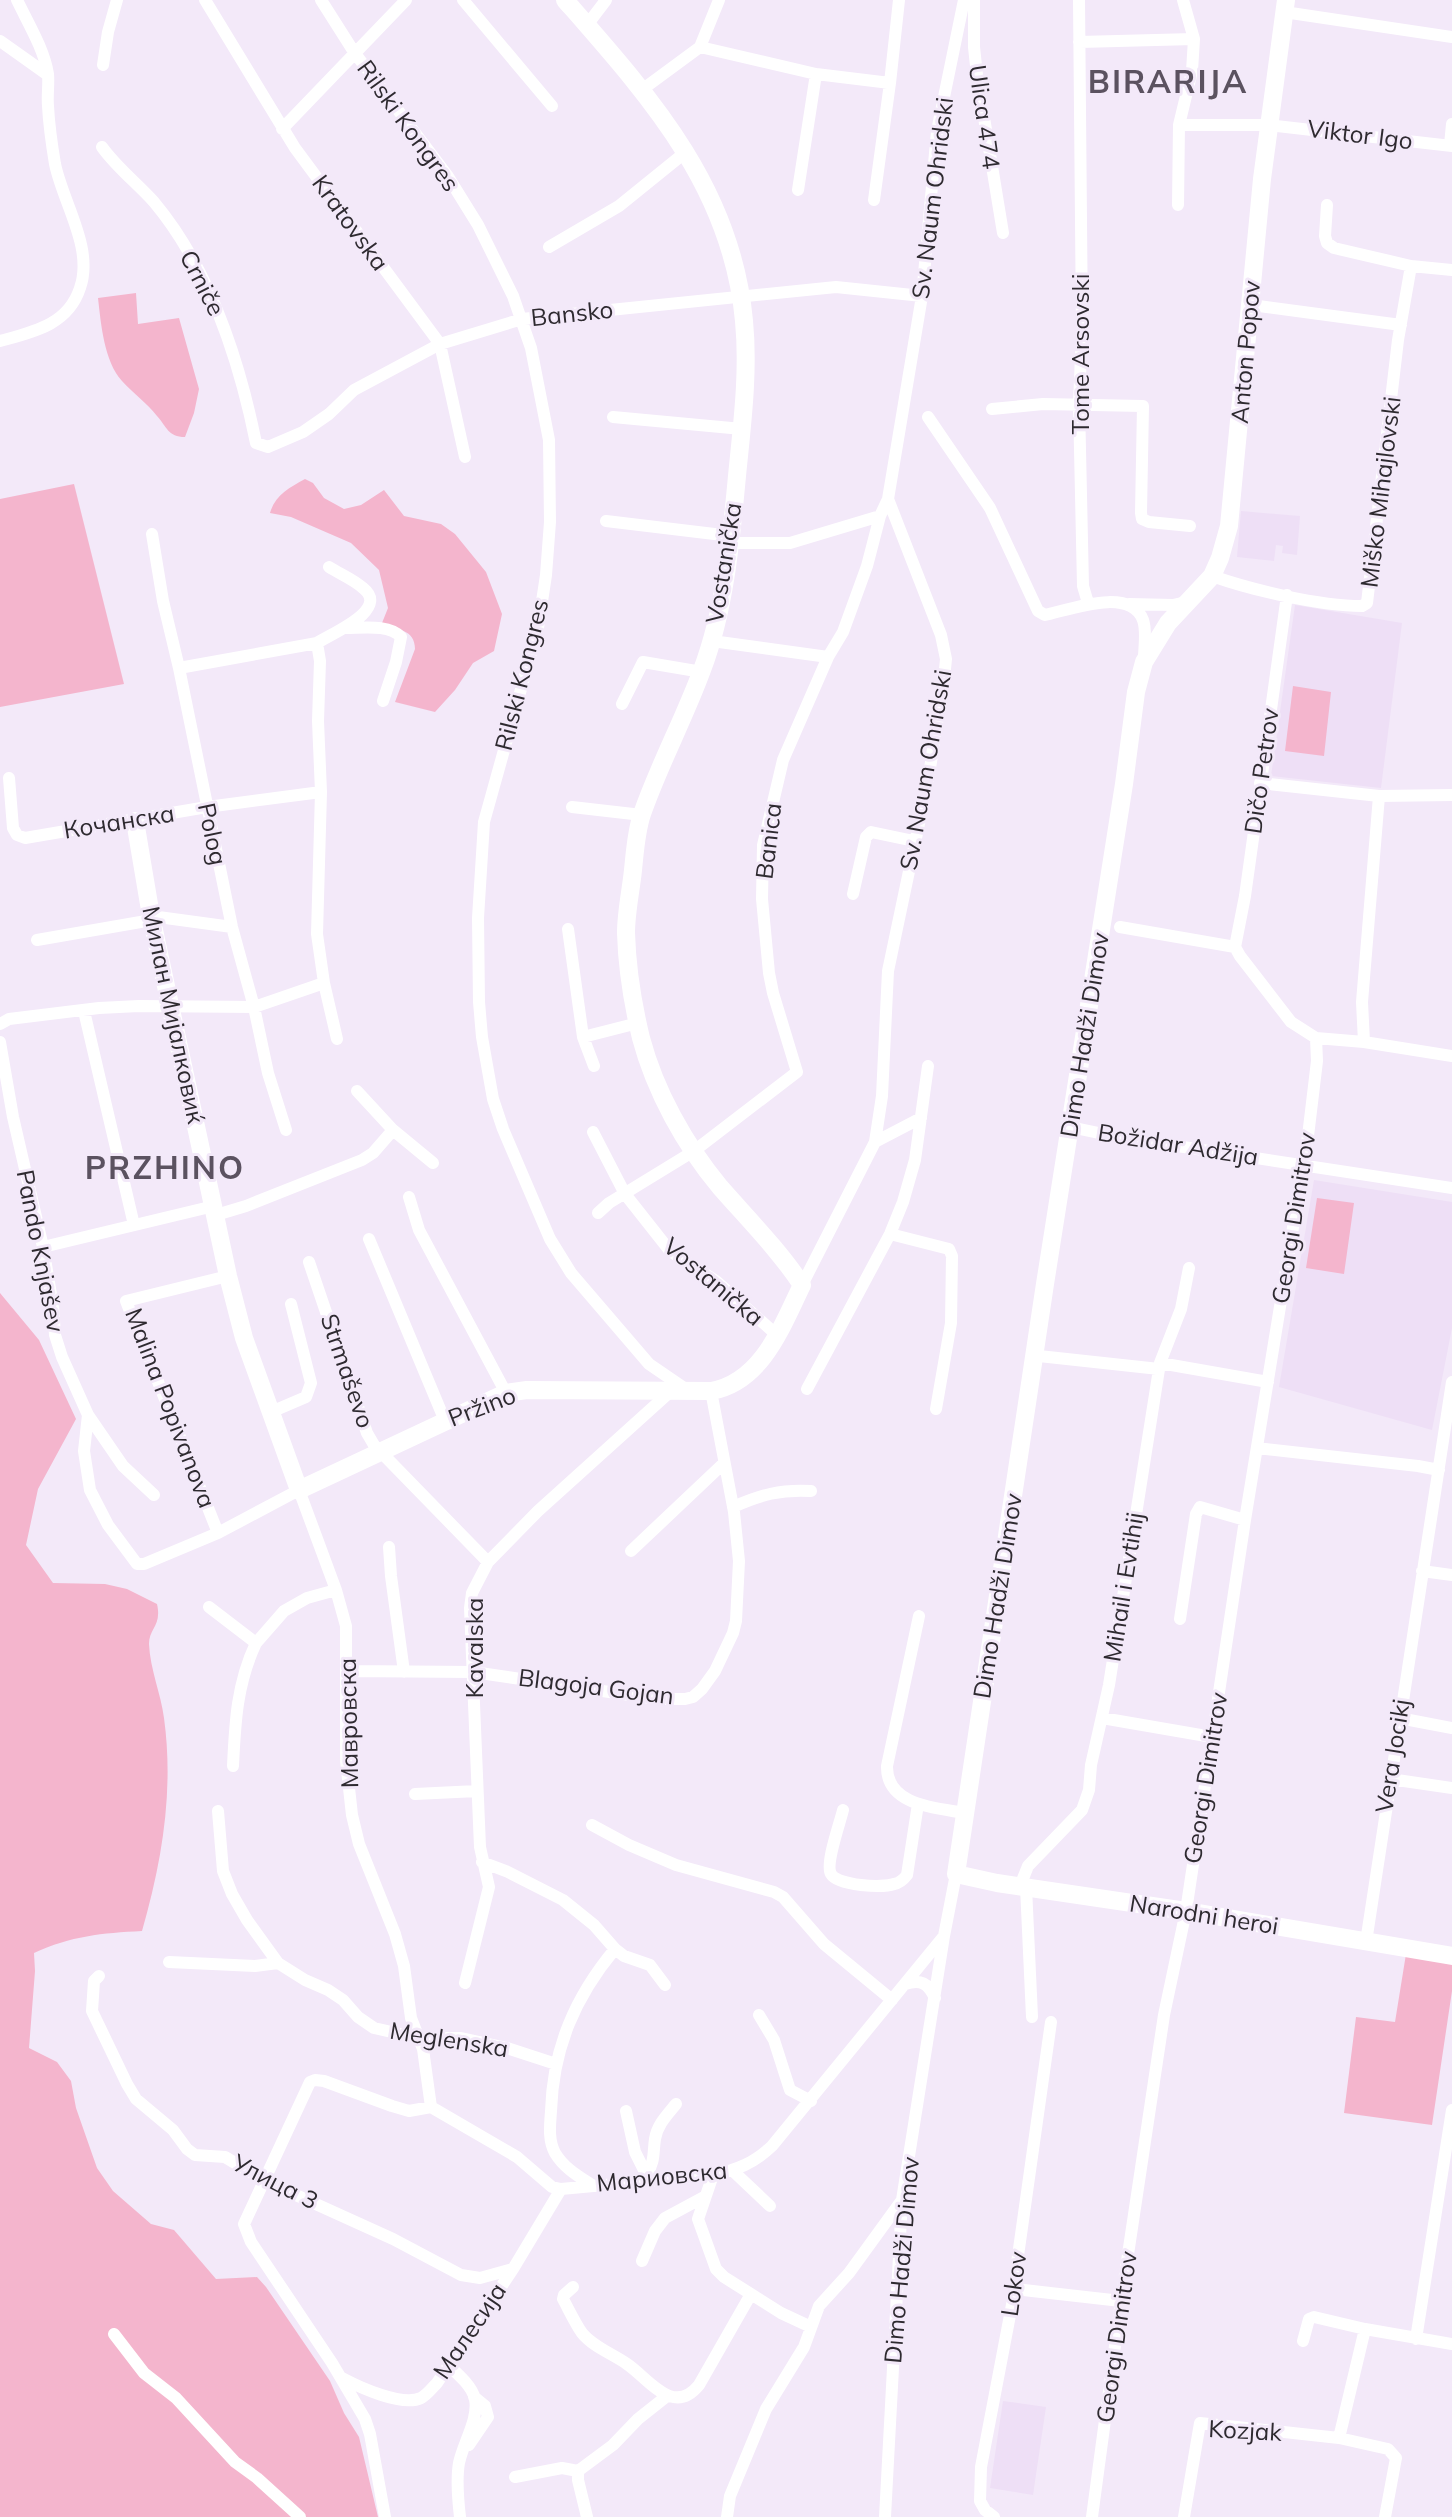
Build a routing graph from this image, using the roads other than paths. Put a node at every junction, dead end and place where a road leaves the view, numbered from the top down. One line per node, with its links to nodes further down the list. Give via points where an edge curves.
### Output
1 (17, 0): 25 (street)
2 (117, 0): 23 (street)
3 (205, 0): 32 (street, Kratovska)
4 (320, 0): 22 (street, Rilski Kongres)
5 (406, 0): 22 (street)
6 (463, 0): 28 (street)
7 (565, 0): 16 (street, Vostanička)
8 (606, 0): 16 (street)
9 (719, 0): 21 (street)
10 (898, 0): 26 (street)
11 (964, 0): 45 (street, Sv. Naum Ohridski, via 937,131)
12 (974, 0): 40 (street, Ulica 474, via 977,75)
13 (1079, 0): 20 (street, Tome Arsovski)
14 (1184, 0): 18 (street)
15 (1285, 6): 17 (street); 31 (street, Anton Popov)
16 (587, 25): 27 (street, Vostanička)
17 (1452, 37)
18 (1194, 39): 20 (street); 30 (street)
19 (0, 41): 25 (street)
20 (1079, 42): 51 (street, Tome Arsovski)
21 (700, 47): 24 (street); 27 (street)
22 (354, 52): 32 (street); 47 (street, Rilski Kongres, via 447,175 478,225)
23 (103, 65)
24 (816, 74): 26 (street); 36 (street)
25 (48, 75): 49 (street, via 55,165 81,245 83,277 63,317 32,333)
26 (890, 83): 37 (street)
27 (643, 89): 35 (street, Vostanička)
28 (552, 106)
29 (1452, 124): 33 (street)
30 (1180, 125): 31 (street, Viktor Igo); 38 (street)
31 (1268, 125): 33 (street, Viktor Igo); 46 (street, Anton Popov)
32 (282, 129): 50 (street, Kratovska)
33 (1451, 146)
34 (102, 147): 56 (street, Crniče, via 153,202 212,296 248,402)
35 (687, 151): 41 (street, via 627,200); 44 (street, Vostanička, via 714,203)
36 (799, 190)
37 (874, 200)
38 (1178, 205)
39 (1327, 205): 42 (street, via 1327,243)
40 (1003, 233)
41 (549, 247)
42 (1411, 266): 43 (street); 48 (street, Miško Mihajlovski)
43 (1452, 270)
44 (741, 296): 45 (street, Bansko, via 836,287); 47 (street, Bansko); 55 (street, Vostanička, via 746,353)
45 (922, 296): 58 (street, Sv. Naum Ohridski)
46 (1251, 305): 48 (street); 65 (street, Anton Popov, via 1229,526)
47 (522, 319): 50 (street, Bansko); 136 (street, Rilski Kongres, via 549,440 550,522 538,628 480,849 482,1037 503,1129 550,1239 570,1273)
48 (1401, 325): 66 (street, Miško Mihajlovski, via 1369,599 1356,606)
49 (0, 341)
50 (440, 344): 56 (street, Bansko, via 354,390 303,432 272,447); 57 (street, Kratovska)
51 (1079, 404): 52 (street); 61 (street, via 1143,406 1142,519); 68 (street, Tome Arsovski, via 1083,586)
52 (992, 409)
53 (613, 417): 55 (street)
54 (928, 417): 68 (street, via 990,508 1038,611 1045,615)
55 (742, 429): 63 (street, Vostanička)
56 (256, 443)
57 (465, 457)
58 (888, 499): 59 (street, Banica); 88 (street, Sv. Naum Ohridski, via 946,659)
59 (880, 516): 63 (street, via 790,543); 73 (street, Banica, via 856,599)
60 (606, 521): 63 (street)
61 (1190, 526)
62 (152, 534): 74 (street, Polog)
63 (730, 539): 71 (street, Vostanička)
64 (329, 567): 70 (street, via 364,588 370,599 367,610)
65 (1212, 576): 66 (street, Miško Mihajlovski); 67 (street, Anton Popov)
66 (1287, 595): 80 (street, Dičo Petrov)
67 (1186, 601): 69 (street); 75 (street, Anton Popov)
68 (1088, 603): 69 (street)
69 (1129, 604): 75 (street, via 1144,622)
70 (346, 628): 72 (street); 77 (street, via 377,628 401,637)
71 (712, 641): 73 (street); 76 (street, Vostanička)
72 (317, 643): 74 (street); 81 (street)
73 (828, 657): 117 (street, Banica, via 783,760 763,845 762,899 769,973 797,1072)
74 (180, 668): 84 (street, Polog)
75 (1141, 669): 112 (street, Dimo Hadži Dimov)
76 (702, 672): 78 (street, via 643,662); 86 (street, Vostanička)
77 (383, 701)
78 (622, 704)
79 (9, 778): 87 (street, Кочанска, via 13,828 25,838)
80 (1260, 783): 83 (street); 95 (street, Dičo Petrov)
81 (321, 792): 84 (street, Кочанска); 96 (street, via 317,934)
82 (1452, 794): 83 (street)
83 (1379, 796): 106 (street, via 1362,1002)
84 (207, 807): 87 (street, Кочанска); 91 (street, Polog)
85 (572, 807): 86 (street)
86 (642, 815): 100 (street, Vostanička, via 626,933)
87 (135, 821): 90 (street, Милан Мијалковиќ)
88 (914, 841): 89 (street, via 871,832); 116 (street, Sv. Naum Ohridski, via 888,971)
89 (853, 894)
90 (151, 918): 91 (street); 94 (street); 97 (street, Милан Мијалковиќ)
91 (232, 927): 98 (street, Polog)
92 (1120, 928): 95 (street)
93 (568, 929): 102 (street)
94 (37, 940)
95 (1235, 947): 103 (street, via 1292,1023)
96 (324, 983): 98 (street); 104 (street)
97 (171, 1006): 98 (street); 99 (street); 123 (street, Милан Мијалковиќ)
98 (254, 1007): 113 (street, Polog)
99 (84, 1011): 101 (street, via 9,1019); 125 (street)
100 (638, 1023): 102 (street); 117 (street, Vostanička, via 662,1093)
101 (0, 1024)
102 (583, 1037): 108 (street)
103 (1316, 1038): 106 (street); 119 (street, Georgi Dimitrov)
104 (337, 1039)
105 (0, 1042): 128 (street, Pando Knjašev)
106 (1364, 1042): 107 (street)
107 (1452, 1056)
108 (594, 1066)
109 (928, 1066): 111 (street)
110 (357, 1091): 114 (street)
111 (920, 1118): 116 (street); 126 (street, via 911,1180)
112 (1070, 1127): 119 (street, Božidar Adžija); 185 (street, Dimo Hadži Dimov)
113 (286, 1130)
114 (393, 1130): 118 (street); 123 (street, via 362,1160 246,1206)
115 (593, 1132): 121 (street, Vostanička)
116 (876, 1142): 132 (street, Sv. Naum Ohridski)
117 (694, 1151): 121 (street); 132 (street, Vostanička)
118 (433, 1163)
119 (1303, 1165): 120 (street, Božidar Adžija); 138 (street, Georgi Dimitrov)
120 (1452, 1188)
121 (625, 1194): 124 (street); 134 (street, Vostanička, via 670,1251 716,1281)
122 (409, 1197): 144 (street, via 419,1230)
123 (215, 1210): 125 (street); 131 (street, Милан Мијалковиќ)
124 (598, 1213)
125 (134, 1225): 128 (street)
126 (890, 1234): 140 (street); 145 (street, via 949,1249 952,1256 951,1323)
127 (369, 1239): 148 (street)
128 (43, 1247): 147 (street, Pando Knjašev, via 55,1335)
129 (309, 1262): 150 (street, Strmaševo, via 368,1433)
130 (1189, 1268): 137 (street, Mihail i Evtihij, via 1181,1309)
131 (228, 1276): 146 (street, Милан Мијалковиќ); 158 (street, Malina Popivanova, via 126,1301)
132 (802, 1284): 134 (street, Pržino)
133 (291, 1304): 146 (street, via 311,1383 306,1397)
134 (778, 1336): 142 (street, Pržino, via 744,1378)
135 (1039, 1356): 137 (street)
136 (649, 1364): 141 (street); 143 (street, Rilski Kongres)
137 (1160, 1366): 138 (street); 173 (street, Mihail i Evtihij)
138 (1268, 1382): 149 (street, Georgi Dimitrov)
139 (1452, 1382): 152 (street, Vera Jocikj)
140 (807, 1389)
141 (663, 1391): 143 (street, Pržino); 144 (street, Pržino); 161 (street, Kavalska)
142 (711, 1391): 143 (street, Pržino); 151 (street, Blagoja Gojan)
143 (690, 1392)
144 (506, 1393): 148 (street, Pržino)
145 (936, 1409)
146 (271, 1412): 153 (street, Милан Мијалковиќ)
147 (88, 1415): 155 (street, Pando Knjašev, via 123,1466); 162 (street, Pando Knjašev, via 85,1451 90,1490 108,1525)
148 (445, 1421): 150 (street, Pržino)
149 (1257, 1448): 152 (street); 157 (street, Georgi Dimitrov)
150 (380, 1451): 153 (street, Pržino); 161 (street, Strmaševo)
151 (724, 1462): 156 (street, Blagoja Gojan); 160 (street)
152 (1439, 1470): 163 (street, Vera Jocikj)
153 (299, 1490): 158 (street, Pržino); 165 (street, Мавровска)
154 (811, 1491): 156 (street, via 777,1491)
155 (154, 1495)
156 (733, 1507): 172 (street, Blagoja Gojan, via 739,1560 736,1621 715,1671 693,1697 657,1699)
157 (1245, 1520): 168 (street, via 1200,1507); 176 (street, Georgi Dimitrov)
158 (218, 1533): 162 (street, Pržino)
159 (389, 1547): 171 (street)
160 (631, 1551)
161 (488, 1562): 172 (street, Kavalska, via 472,1593)
162 (137, 1564)
163 (1422, 1571): 164 (street); 174 (street, Vera Jocikj)
164 (1452, 1575)
165 (336, 1590): 169 (street, via 284,1611); 170 (street, Мавровска, via 346,1626)
166 (209, 1607): 169 (street)
167 (919, 1616): 182 (street, via 886,1770 903,1797)
168 (1180, 1619)
169 (256, 1643): 177 (street, via 240,1684)
170 (348, 1671): 171 (street, Blagoja Gojan); 206 (street, Мавровска, via 346,1761 352,1815 395,1934)
171 (404, 1672): 172 (street, Blagoja Gojan)
172 (473, 1672): 180 (street, Kavalska)
173 (1102, 1718): 176 (street); 189 (street, Mihail i Evtihij, via 1086,1804 1028,1866)
174 (1399, 1718): 175 (street); 178 (street, Vera Jocikj)
175 (1452, 1728)
176 (1212, 1737): 190 (street, Georgi Dimitrov)
177 (233, 1766)
178 (1390, 1779): 179 (street); 192 (street, Vera Jocikj)
179 (1452, 1788)
180 (477, 1791): 181 (street); 187 (street, Kavalska)
181 (415, 1794)
182 (918, 1804): 183 (street, via 907,1875 894,1884 878,1886 839,1881 832,1875 832,1852); 185 (street)
183 (843, 1810)
184 (218, 1811): 196 (street, Meglenska, via 223,1871 232,1894)
185 (965, 1812): 188 (street, Dimo Hadži Dimov)
186 (592, 1825): 202 (street, via 676,1865 783,1897 824,1944)
187 (482, 1862): 193 (street, via 563,1900); 198 (street, Kavalska, via 489,1893)
188 (956, 1874): 189 (street, Narodni heroi); 191 (street, Dimo Hadži Dimov)
189 (1023, 1887): 190 (street, Narodni heroi); 204 (street)
190 (1186, 1911): 192 (street, Narodni heroi); 227 (street, Georgi Dimitrov, via 1164,2015)
191 (944, 1936): 199 (street, Мариовска); 201 (street, Dimo Hadži Dimov)
192 (1366, 1942): 194 (street, Narodni heroi)
193 (615, 1949): 200 (street, via 650,1965); 207 (street, via 571,2014)
194 (1452, 1956)
195 (169, 1962): 196 (street)
196 (278, 1963): 206 (street, Meglenska, via 343,2000 374,2028)
197 (99, 1976): 216 (street, Улица 3, via 94,1981 92,2011 136,2099 195,2155 225,2157)
198 (466, 1983)
199 (905, 1984): 201 (street, via 924,1983); 202 (street, Мариовска)
200 (665, 1985)
201 (935, 1998): 220 (street, Dimo Hadži Dimov)
202 (892, 2000): 208 (street, Мариовска)
203 (759, 2015): 208 (street, via 774,2040 790,2090)
204 (1032, 2017)
205 (1051, 2022): 225 (street, Lokov)
206 (418, 2038): 207 (street, Meglenska, via 461,2038); 210 (street)
207 (556, 2064): 217 (street, via 552,2146 563,2165)
208 (811, 2101): 213 (street, Мариовска, via 761,2156)
209 (676, 2105): 215 (street, via 655,2138)
210 (431, 2107): 216 (street, via 410,2111 310,2082); 218 (street, Мариовска, via 517,2157)
211 (1452, 2110): 231 (street)
212 (626, 2111): 215 (street, via 635,2152)
213 (733, 2171): 214 (street, Мариовска); 221 (street)
214 (713, 2175): 215 (street, Мариовска); 219 (street)
215 (648, 2177): 217 (street, Мариовска)
216 (265, 2181): 223 (street, Улица 3, via 461,2275 489,2276); 235 (street, via 245,2218 246,2233)
217 (592, 2185): 218 (street, Мариовска)
218 (561, 2189): 223 (street, Малесија)
219 (704, 2197): 222 (street, via 665,2218); 226 (street, via 698,2219 716,2269)
220 (902, 2200): 228 (street, via 819,2306); 245 (street, Dimo Hadži Dimov)
221 (770, 2206)
222 (642, 2260)
223 (513, 2269): 234 (street, Малесија)
224 (573, 2287): 236 (street, via 563,2300 581,2332)
225 (1015, 2289): 227 (street); 246 (street, Lokov, via 981,2467 980,2501)
226 (751, 2294): 228 (street); 236 (street, via 699,2385 687,2396)
227 (1121, 2301): 247 (street, Georgi Dimitrov)
228 (811, 2327): 244 (street, via 766,2409 730,2496)
229 (1365, 2329): 231 (street); 232 (street, via 1314,2317 1308,2319); 237 (street)
230 (114, 2334): 240 (street, via 144,2373 176,2398 235,2462)
231 (1416, 2339): 233 (street)
232 (1303, 2342)
233 (1452, 2344)
234 (448, 2365): 235 (street, Малесија, via 437,2383 414,2400 374,2394); 242 (street, via 474,2397 460,2460)
235 (340, 2377): 241 (street, via 370,2434)
236 (667, 2396): 238 (street)
237 (1339, 2438): 248 (street, Kozjak, via 1200,2423); 249 (street, Kozjak, via 1395,2454)
238 (578, 2471): 239 (street, via 562,2468); 243 (street)
239 (515, 2477)
240 (300, 2517)
241 (386, 2517)
242 (460, 2517)
243 (587, 2517)
244 (727, 2517)
245 (886, 2517)
246 (994, 2517)
247 (1092, 2517)
248 (1184, 2517)
249 (1385, 2517)

